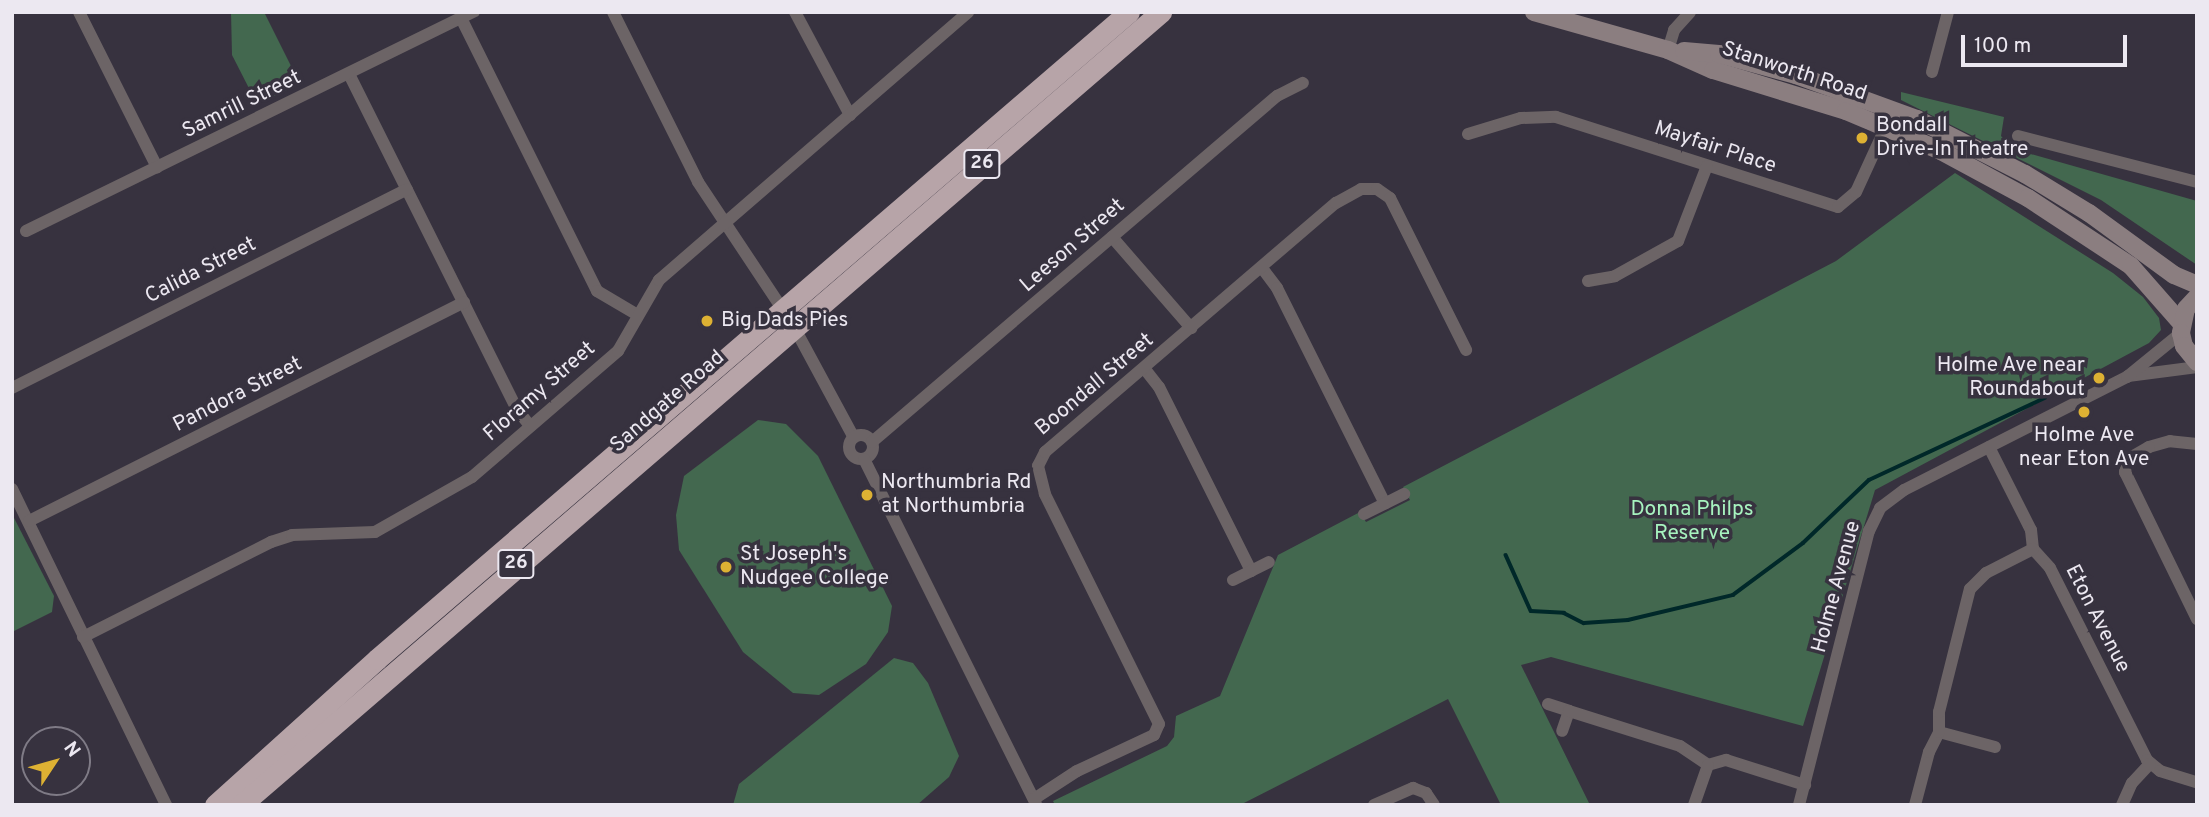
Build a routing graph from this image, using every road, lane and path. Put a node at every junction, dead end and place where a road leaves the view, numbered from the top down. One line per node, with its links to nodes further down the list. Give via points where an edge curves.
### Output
1 (79, 12): 21 (street)
2 (613, 12): 24 (street, via 686,159)
3 (795, 12): 16 (street)
4 (968, 12): 16 (street, Floramy Street)
5 (1129, 12): 33 (highway, Sandgate Road / 26)
6 (1161, 12): 33 (highway, Sandgate Road / 26)
7 (1534, 12): 11 (main road, Stanworth Road)
8 (1690, 12): 11 (street, via 1674,30)
9 (1948, 12): 12 (street)
10 (468, 15): 13 (street, Samrill Street); 32 (street, via 597,291)
11 (1668, 50): 15 (main road, Stanworth Road, via 1719,54); 17 (main road, Stanworth Road, via 1713,70)
12 (1932, 72)
13 (349, 74): 21 (street, Samrill Street); 23 (street)
14 (1303, 83): 26 (street, Leeson Street, via 1277,96)
15 (1894, 109): 17 (street, Mayfair Place); 29 (main road, Stanworth Road, via 2025,174 2089,213 2174,275)
16 (850, 115): 24 (street, Floramy Street)
17 (1887, 127): 20 (street, Mayfair Place, via 1856,192 1838,207); 35 (main road, Stanworth Road, via 1993,178 2100,244 2144,277)
18 (1468, 134): 20 (street, Mayfair Place, via 1521,118 1556,117)
19 (2018, 136): 22 (street)
20 (1707, 166): 28 (street, via 1678,241 1615,276)
21 (157, 167): 25 (street, Samrill Street)
22 (2197, 182)
23 (407, 189): 31 (street); 40 (street, Calida Street)
24 (724, 223): 32 (street, Floramy Street, via 653,285); 33 (street)
25 (26, 231)
26 (1112, 237): 34 (street); 43 (street, Leeson Street)
27 (1262, 268): 34 (street, Boondall Street); 36 (street, Boondall Street, via 1346,196 1377,189 1393,203); 49 (street, via 1277,288)
28 (1588, 281)
29 (2197, 285)
30 (2197, 297): 35 (main road)
31 (464, 302): 41 (street, via 516,408); 51 (street, Pandora Street)
32 (636, 314): 41 (street, Floramy Street, via 618,351)
33 (788, 318): 42 (street); 69 (highway, Sandgate Road / 26); 70 (highway, Sandgate Road / 26)
34 (1191, 328): 38 (street, Boondall Street)
35 (2181, 328): 37 (main road, Stanworth Road, via 2184,346); 39 (street, Holme Avenue)
36 (1466, 351)
37 (2197, 364): 39 (street, Holme Avenue)
38 (1144, 368): 54 (street, via 1159,387); 67 (street, Boondall Street, via 1045,453 1038,474 1157,715 1159,728 1150,737 1077,771)
39 (2127, 377): 45 (street, Holme Avenue)
40 (12, 388)
41 (530, 426): 57 (street, Floramy Street, via 472,477 391,525 359,536 315,533 271,542)
42 (854, 438): 43 (street, via 864,435); 46 (street, via 851,453)
43 (872, 442): 46 (street, via 872,452)
44 (2197, 444): 56 (street, via 2171,441 2149,447 2130,458 2124,472)
45 (1989, 447): 52 (street, Eton Avenue, via 2031,530); 66 (street, Holme Avenue, via 1893,496 1877,513)
46 (864, 459): 67 (street)
47 (12, 489): 51 (street)
48 (1404, 494): 49 (street)
49 (1385, 503): 50 (street)
50 (1364, 514)
51 (29, 521): 57 (street)
52 (2033, 549): 61 (street, via 1986,573 1970,589 1938,712); 63 (street, Eton Avenue, via 2050,568)
53 (1269, 562): 54 (street)
54 (1251, 571): 55 (street)
55 (1233, 580)
56 (2197, 620)
57 (83, 637): 68 (street)
58 (1548, 704): 59 (street)
59 (1569, 711): 60 (street); 64 (street, via 1680,746)
60 (1562, 731)
61 (1939, 732): 62 (street); 75 (street, via 1928,752)
62 (1995, 747)
63 (2150, 764): 65 (street); 76 (street, via 2132,783)
64 (1708, 765): 66 (street, via 1726,760); 73 (street)
65 (2197, 782)
66 (1805, 785): 74 (street, Holme Avenue)
67 (1035, 802)
68 (167, 804)
69 (215, 805)
70 (241, 805)
71 (1374, 805): 72 (street, via 1413,788 1426,793)
72 (1434, 805)
73 (1694, 805)
74 (1799, 805)
75 (1915, 805)
76 (2122, 805)

